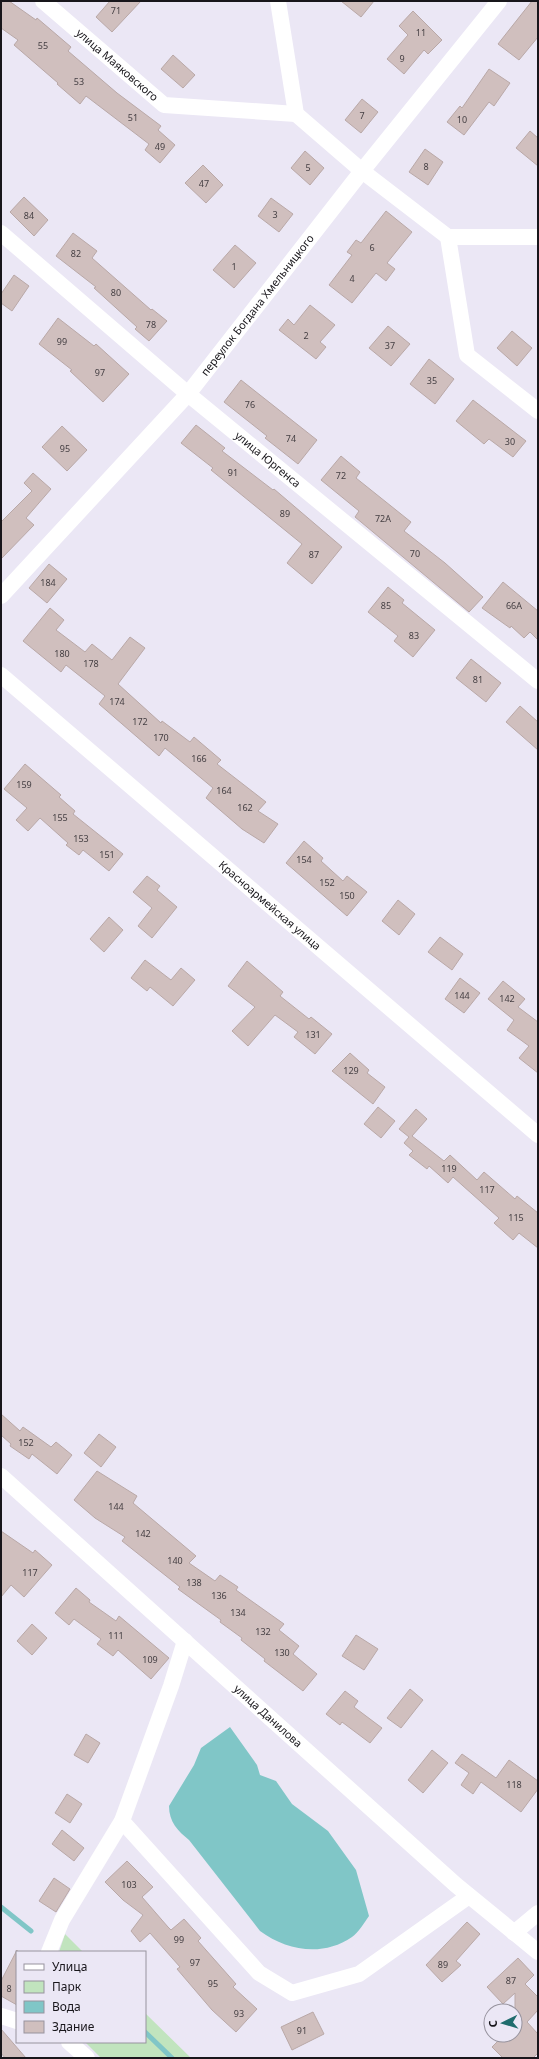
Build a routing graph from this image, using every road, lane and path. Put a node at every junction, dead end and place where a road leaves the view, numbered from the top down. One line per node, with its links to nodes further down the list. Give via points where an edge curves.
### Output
1 (43, 1): 4 (street, улица Маяковского, via 164,105)
2 (278, 1): 4 (street)
3 (499, 1): 5 (street, переулок Богдана Хмельницкого)
4 (296, 114): 5 (street)
5 (362, 171): 7 (street); 9 (street, переулок Богдана Хмельницкого)
6 (1, 233): 9 (street, улица Юргенса)
7 (448, 237): 8 (street); 10 (street, via 467,355)
8 (538, 237)
9 (188, 394): 11 (street, переулок Богдана Хмельницкого); 13 (street, улица Юргенса)
10 (538, 411)
11 (1, 596)
12 (1, 675): 14 (street, Красноармейская улица)
13 (538, 681)
14 (538, 1135)
15 (1, 1476): 16 (street, улица Данилова)
16 (185, 1641): 17 (street); 18 (street, улица Данилова)
17 (122, 1821): 18 (street, via 259,1973 292,1993 359,1974); 21 (street, via 62,1920)
18 (469, 1896): 20 (street, улица Данилова)
19 (538, 1913): 20 (street)
20 (514, 1933): 22 (street, улица Данилова)
21 (49, 1951)
22 (538, 1952)
23 (1, 2016): 24 (street)
24 (16, 2022)
25 (70, 2043): 26 (street)
26 (87, 2058)

